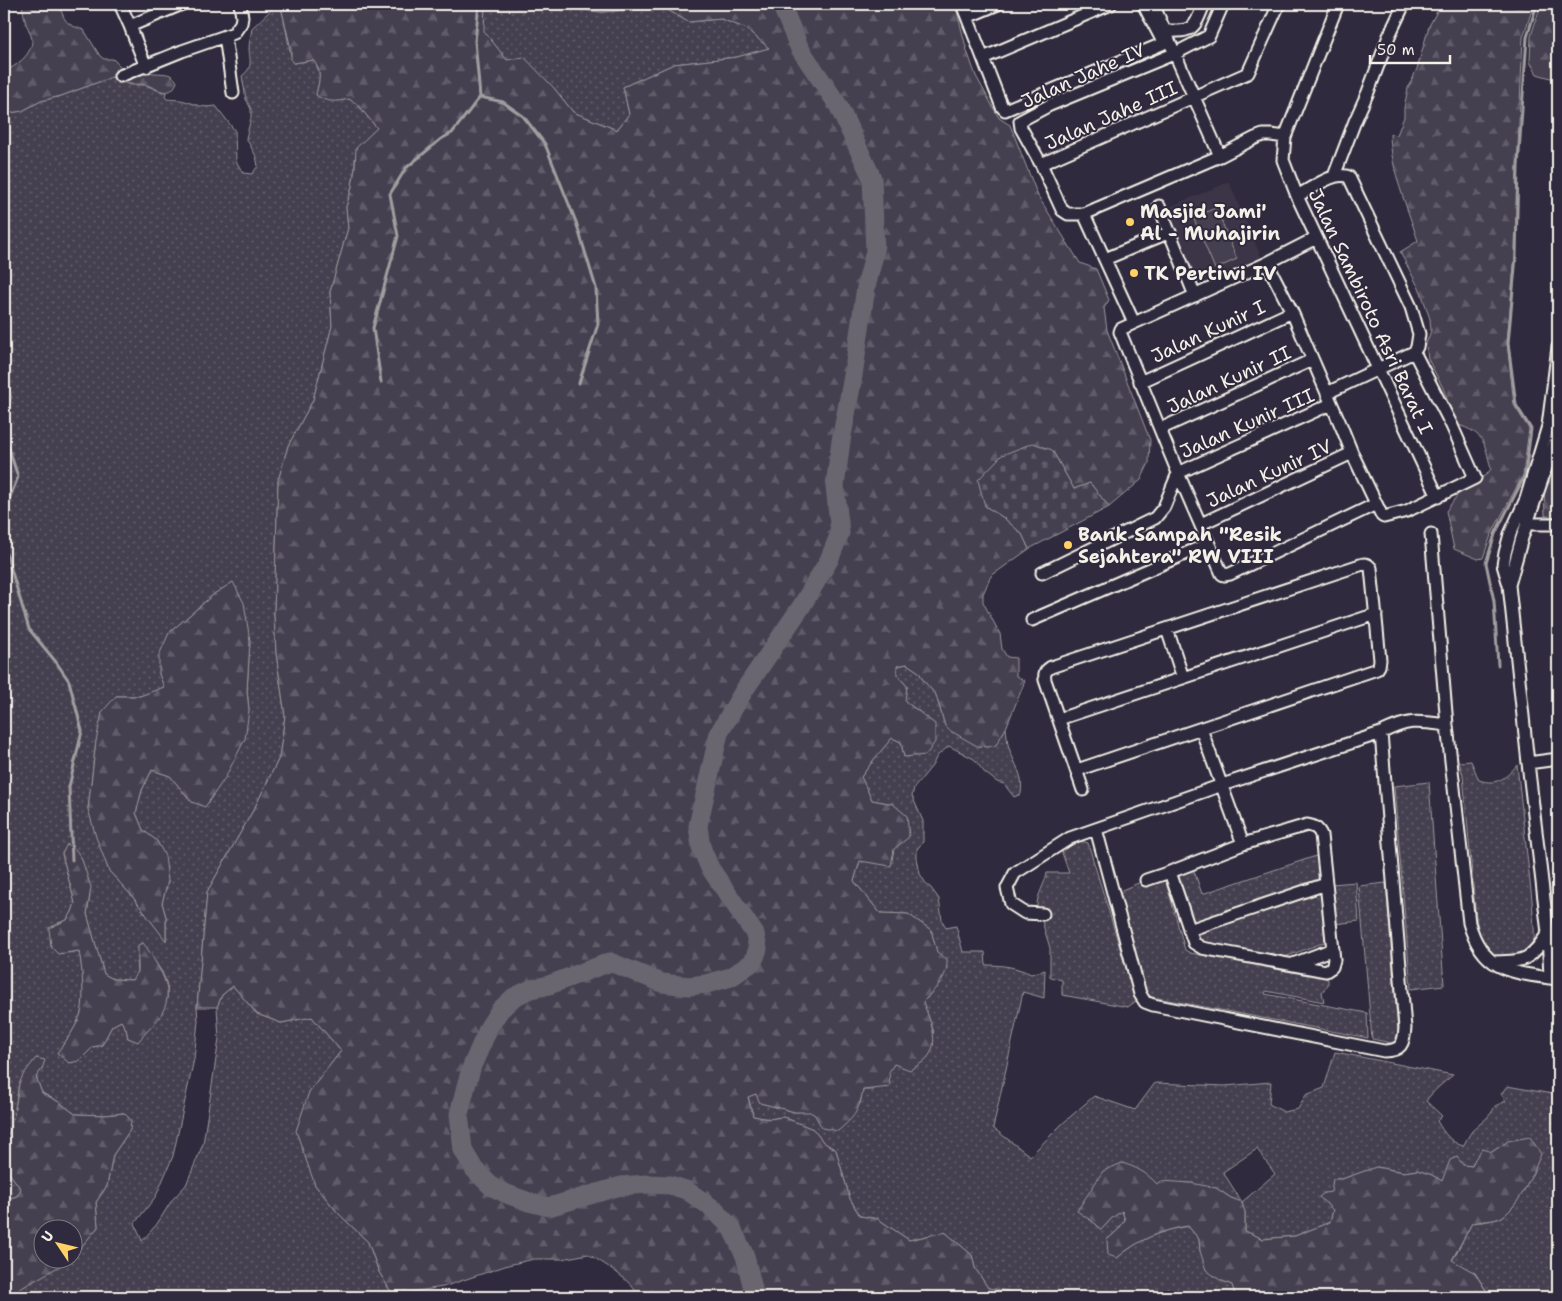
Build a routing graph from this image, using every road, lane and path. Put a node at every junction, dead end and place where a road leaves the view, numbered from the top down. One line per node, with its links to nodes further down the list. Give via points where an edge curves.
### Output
1 (120, 4): 15 (street)
2 (182, 4): 15 (street)
3 (240, 4): 17 (street, via 241,23 234,33)
4 (962, 4): 14 (street)
5 (998, 4): 14 (street)
6 (1111, 4): 19 (street)
7 (1143, 4): 19 (street, via 1162,44 1008,110 1002,107)
8 (1154, 4): 16 (street)
9 (1204, 4): 16 (street, via 1191,29)
10 (1223, 4): 18 (street, via 1209,36)
11 (1279, 4): 23 (street, Jalan Jahe III, via 1248,73)
12 (1338, 4): 24 (street, Jalan Sambiroto Asri Barat I)
13 (1404, 4): 27 (street)
14 (967, 17): 19 (street)
15 (130, 26): 20 (street)
16 (1166, 31): 18 (street)
17 (225, 36): 20 (street); 22 (street)
18 (1176, 53): 23 (street); 26 (street, Jalan Jahe IV, via 1050,105 1020,121)
19 (983, 58)
20 (146, 67): 21 (street)
21 (120, 76)
22 (233, 93)
23 (1194, 97): 25 (street); 26 (street, Jalan Jahe III)
24 (1285, 137): 25 (street, via 1263,135); 28 (street, Jalan Sambiroto Asri Barat I, via 1283,160)
25 (1220, 156): 30 (street)
26 (1041, 164): 30 (street, via 1062,210 1068,214)
27 (1334, 176): 28 (street); 39 (street, via 1346,175 1351,179 1411,307 1419,334)
28 (1298, 196): 32 (street, Jalan Sambiroto Asri Barat I)
29 (1159, 206): 31 (street)
30 (1084, 214): 33 (street)
31 (1170, 232): 33 (street); 35 (street)
32 (1316, 238): 34 (street); 41 (street, Jalan Sambiroto Asri Barat I)
33 (1105, 259): 37 (street)
34 (1267, 264): 35 (street); 36 (street)
35 (1195, 296): 37 (street)
36 (1292, 312): 40 (street); 42 (street, Jalan Kunir I)
37 (1134, 323): 42 (street, via 1121,329)
38 (1558, 348): 50 (street, via 1548,426)
39 (1414, 352): 41 (street); 49 (street, via 1475,477)
40 (1312, 360): 43 (street); 45 (street, Jalan Kunir II)
41 (1378, 368): 43 (street); 49 (street, Jalan Sambiroto Asri Barat I)
42 (1140, 382): 45 (street)
43 (1327, 393): 44 (street)
44 (1331, 404): 47 (street); 48 (street, Jalan Kunir III)
45 (1160, 429): 48 (street)
46 (1558, 434): 50 (street)
47 (1352, 453): 51 (street); 52 (street, Jalan Kunir IV)
48 (1178, 473): 52 (street); 57 (street, via 1164,507 1155,518)
49 (1438, 497): 51 (street, via 1384,517)
50 (1530, 500): 53 (street); 58 (street, via 1510,534 1505,553 1503,565)
51 (1376, 504): 56 (street, via 1227,575 1220,572)
52 (1201, 524): 56 (street)
53 (1527, 524): 54 (street); 58 (street)
54 (1558, 524)
55 (1431, 534): 64 (street)
56 (1208, 544): 60 (street)
57 (1042, 573)
58 (1509, 585): 68 (street)
59 (1376, 614): 61 (street, via 1371,568 1365,564); 62 (street); 65 (street, via 1380,660 1377,669)
60 (1032, 620)
61 (1168, 629): 62 (street); 63 (street, via 1046,670 1045,680)
62 (1183, 678): 63 (street)
63 (1059, 719): 69 (street)
64 (1447, 725): 66 (street, via 1408,722); 81 (street, via 1469,923 1474,939)
65 (1201, 729): 69 (street); 70 (street)
66 (1381, 733): 70 (street); 72 (street, via 1405,1028 1405,1040 1392,1051 1145,1002 1140,994)
67 (1558, 759): 68 (street)
68 (1528, 763): 79 (street)
69 (1077, 770): 71 (street)
70 (1222, 785): 72 (street); 73 (street)
71 (1084, 790)
72 (1096, 829): 77 (street, via 1070,838 1016,872 1007,888 1011,904 1025,913)
73 (1243, 844): 74 (street); 76 (street, via 1313,826 1321,835)
74 (1170, 872): 75 (street); 78 (street)
75 (1146, 880)
76 (1326, 884): 78 (street); 80 (street)
77 (1043, 914)
78 (1189, 930): 82 (street, via 1194,943 1202,948)
79 (1548, 933): 81 (street, via 1536,952 1521,961); 83 (street)
80 (1333, 949): 82 (street); 82 (street, via 1332,967 1326,971)
81 (1493, 962): 83 (street, via 1512,972)
82 (1292, 965)
83 (1554, 979)

